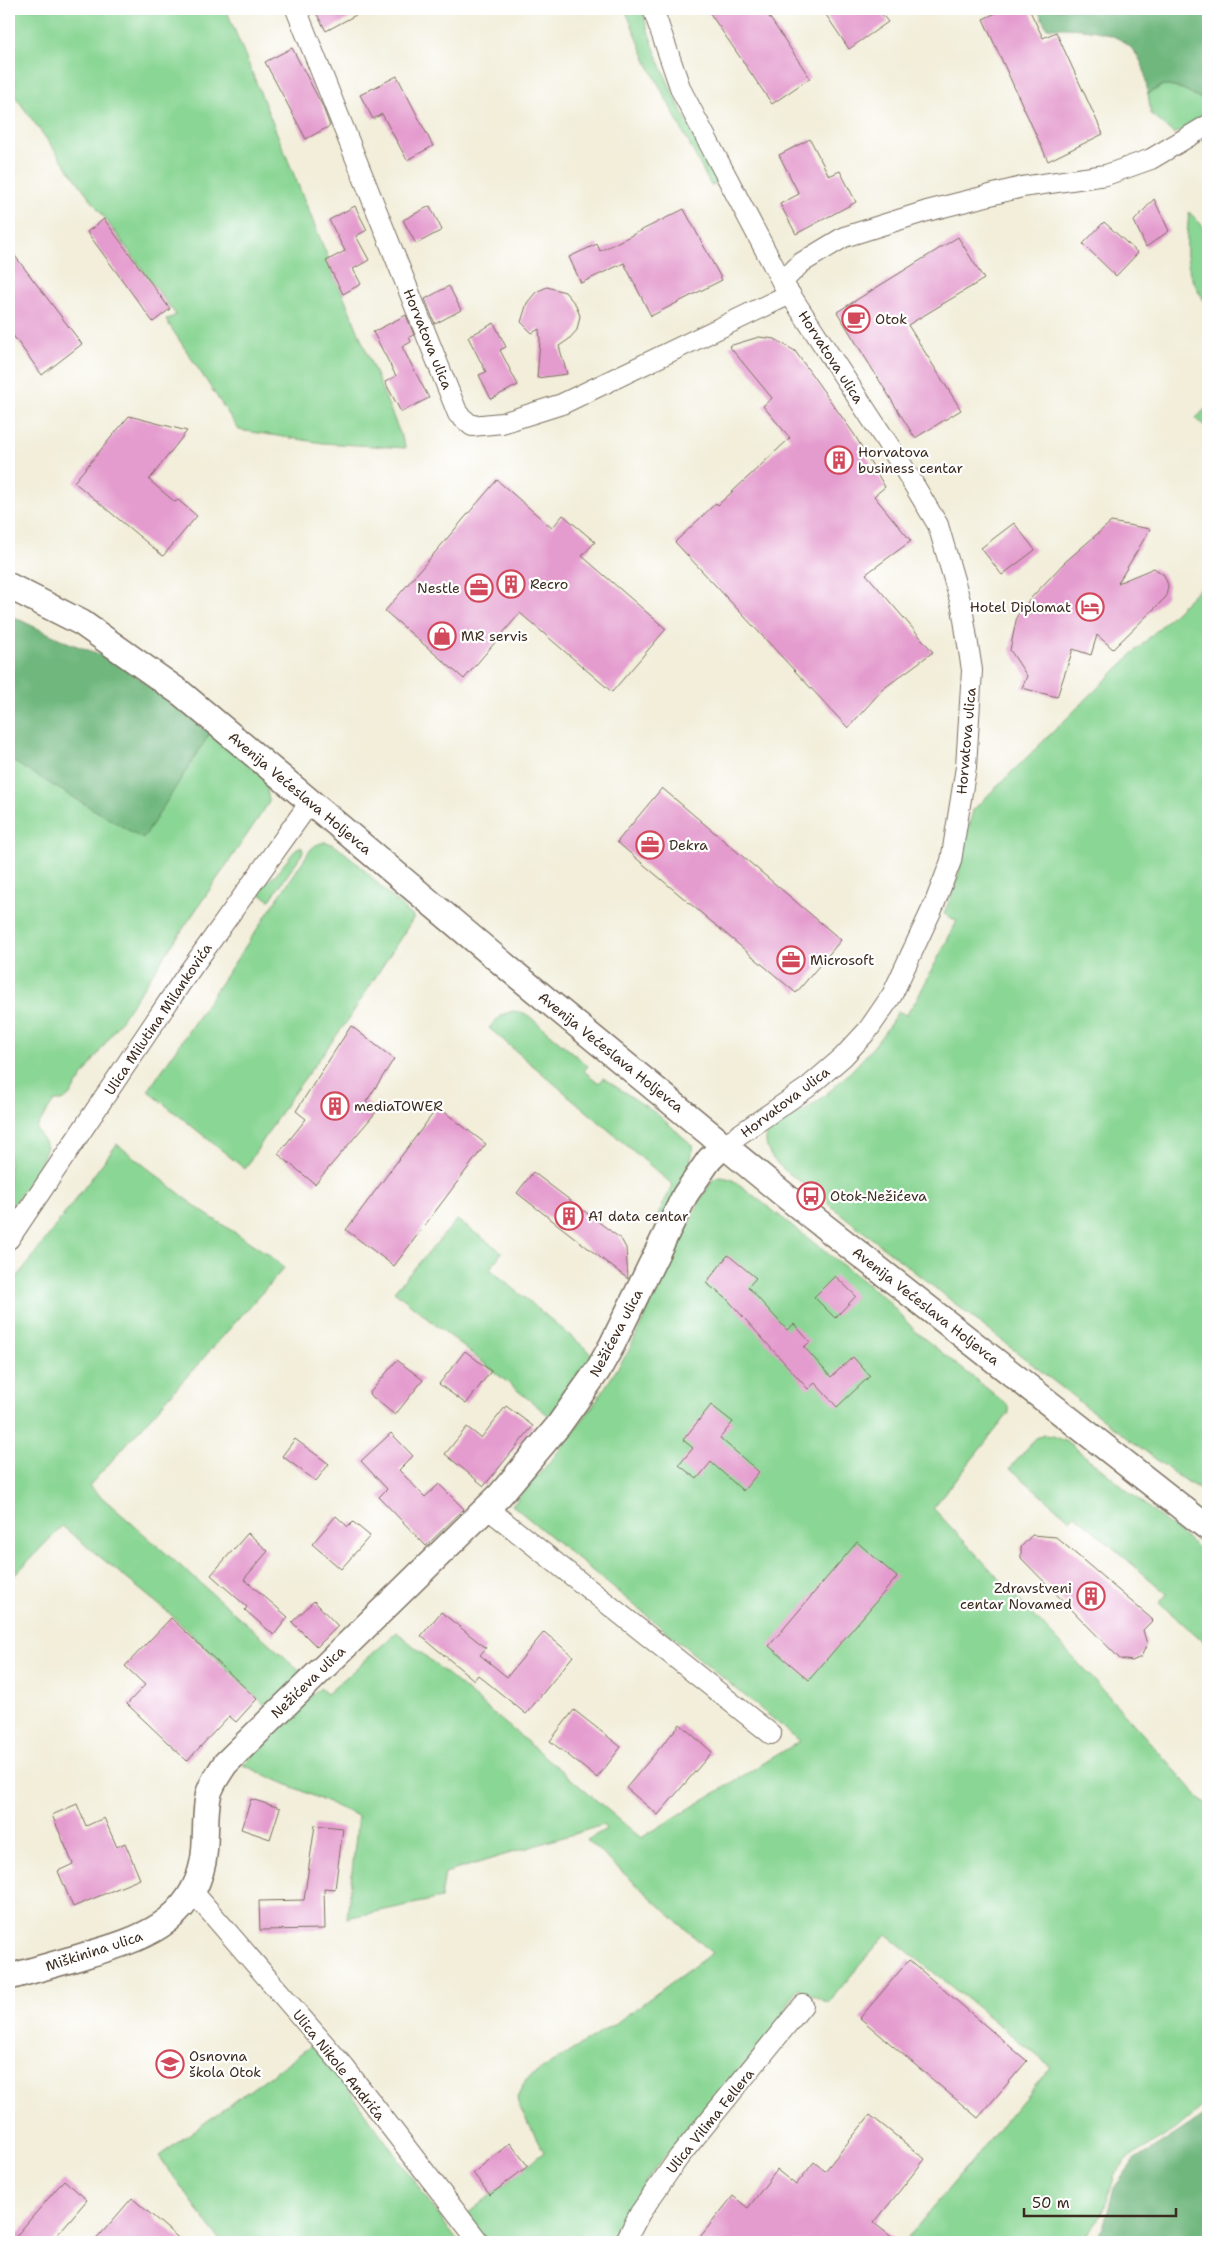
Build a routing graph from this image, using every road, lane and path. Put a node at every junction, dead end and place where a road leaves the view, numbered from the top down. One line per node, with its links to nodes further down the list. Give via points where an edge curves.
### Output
1 (296, 9): 4 (street, Horvatova ulica, via 458,414 472,426 502,422 562,404)
2 (654, 9): 4 (street, Horvatova ulica, via 681,90)
3 (1208, 125): 4 (street, Horvatova ulica, via 1151,158 1106,174 1014,189 844,237 801,263)
4 (786, 288): 7 (street, Horvatova ulica, via 938,525 962,607 972,670 966,768 951,861 892,995 844,1057 808,1088)
5 (9, 586): 6 (street, Avenija Većeslava Holjevca, via 82,623 129,655 182,694)
6 (311, 801): 7 (street, Avenija Većeslava Holjevca); 8 (street, Ulica Milutina Milankovića, via 183,980)
7 (724, 1145): 9 (street, Nežićeva ulica, via 704,1167 682,1201 598,1370 558,1426); 10 (street, Avenija Većeslava Holjevca)
8 (9, 1239)
9 (487, 1508): 11 (street); 12 (street, Nežićeva ulica, via 225,1764 208,1796 205,1854)
10 (1208, 1528)
11 (771, 1734)
12 (194, 1892): 13 (street, Miškinina ulica, via 184,1905 145,1935); 15 (street, Ulica Nikole Andrića, via 345,2068)
13 (9, 1977)
14 (803, 2005): 16 (street, Ulica Vilima Fellera, via 679,2157 640,2213)
15 (479, 2242)
16 (625, 2242)

